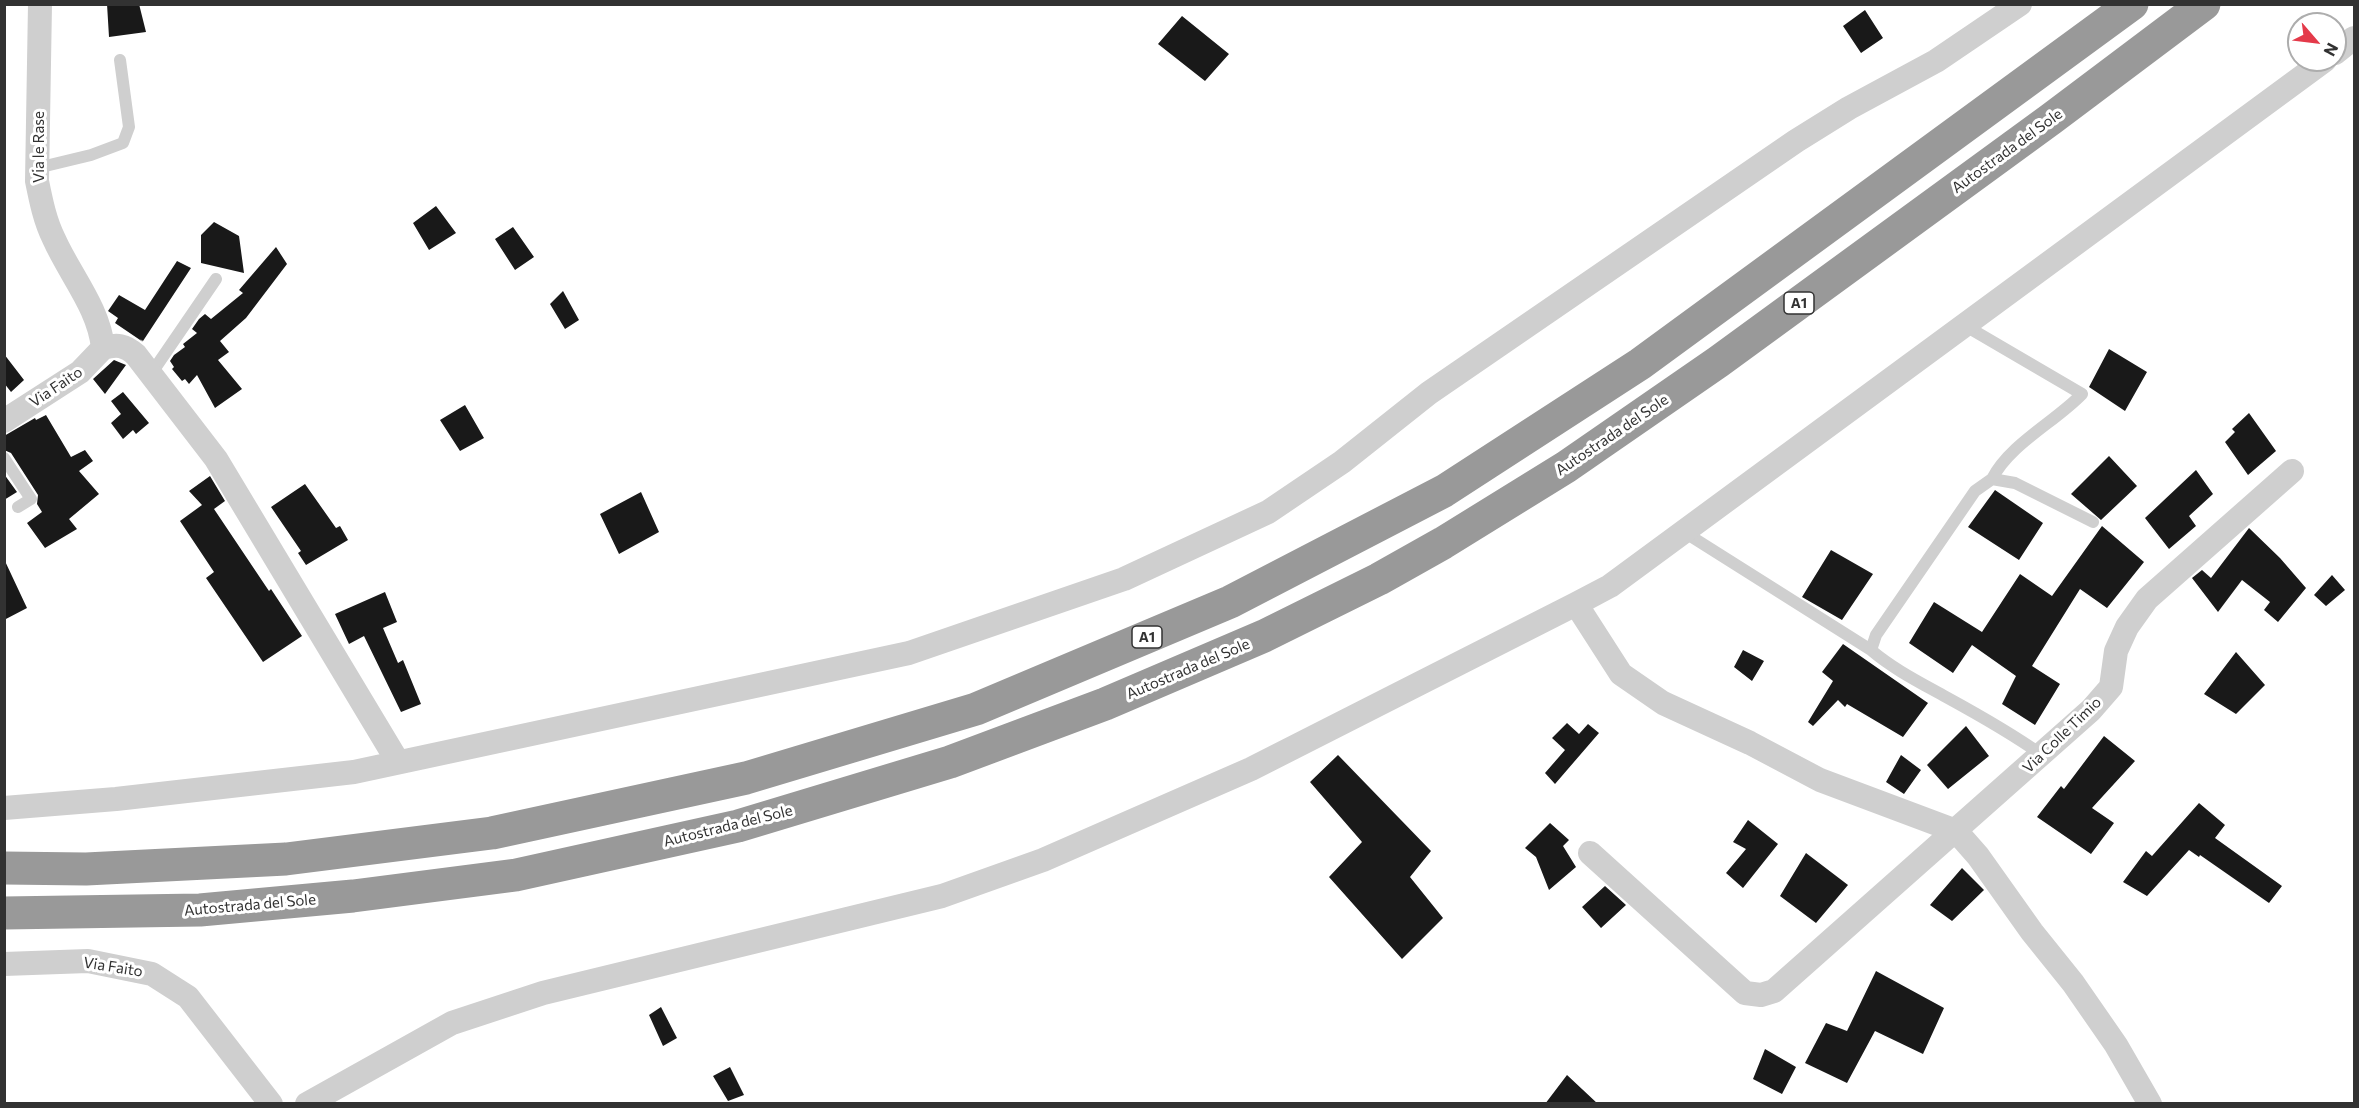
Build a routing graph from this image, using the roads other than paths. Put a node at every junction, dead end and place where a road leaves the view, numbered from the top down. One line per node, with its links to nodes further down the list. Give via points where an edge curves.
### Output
1 (40, 4): 7 (street, Via le Rase)
2 (2020, 4): 22 (street, via 1936,60 1796,141 1429,393 1342,462 1268,512 1124,579 909,653)
3 (2132, 4): 26 (highway, A1, via 1640,364 1444,491 1230,602 975,709 746,778 492,833 286,859 86,869)
4 (2204, 4): 27 (highway, Autostrada del Sole / A1, via 1719,362 1566,467 1379,579 1264,636 1105,704 950,762 738,826 516,875 353,897 200,910)
5 (120, 60): 7 (lane, via 129,128 123,142 91,155)
6 (2309, 72): 9 (street)
7 (37, 168): 10 (street, Via le Rase, via 42,204 53,239 89,305 102,334)
8 (216, 279): 11 (lane)
9 (1964, 325): 15 (lane, via 2082,394 1999,465); 18 (street)
10 (103, 348): 11 (street, via 116,344 127,347); 12 (street, Via Faito, via 80,372)
11 (151, 374): 22 (street, via 216,459)
12 (4, 421)
13 (4, 458): 16 (lane, via 31,499)
14 (2292, 471): 21 (street, Via Colle Timio, via 2147,599 2116,651 2112,687)
15 (1992, 479): 17 (lane, via 2015,483); 20 (lane, via 1975,491 1876,635)
16 (18, 507)
17 (2092, 522)
18 (1684, 532): 19 (street, via 1610,586); 20 (lane)
19 (1576, 604): 24 (street, via 1621,674 1663,703 1820,780); 30 (street, via 1251,769 1043,860 942,896 543,993 452,1023)
20 (1871, 650): 21 (lane)
21 (2042, 755): 24 (street, Via Colle Timio)
22 (398, 762): 23 (street, via 354,772 116,799)
23 (4, 807)
24 (1956, 831): 25 (street, Via Colle Timio, via 1774,991 1761,995 1745,993); 31 (street, via 2073,983)
25 (1590, 853)
26 (4, 868)
27 (4, 913)
28 (4, 964): 29 (street, Via Faito, via 88,961 152,974 188,997)
29 (271, 1104)
30 (307, 1104)
31 (2150, 1104)

